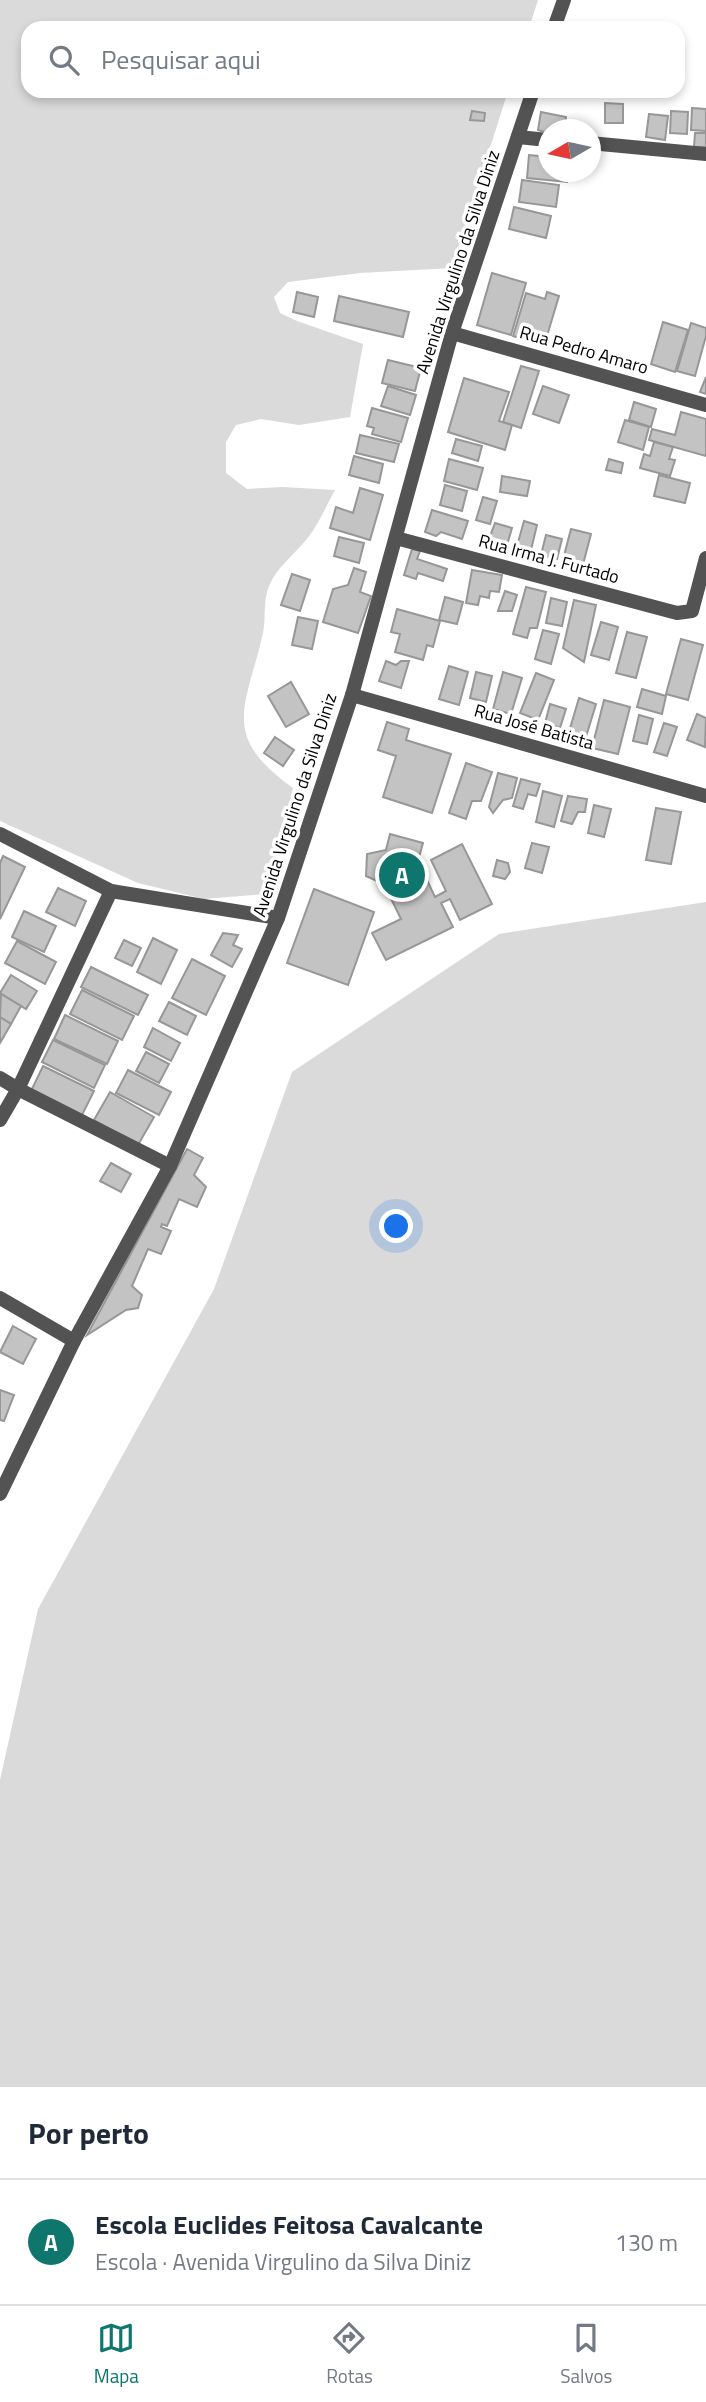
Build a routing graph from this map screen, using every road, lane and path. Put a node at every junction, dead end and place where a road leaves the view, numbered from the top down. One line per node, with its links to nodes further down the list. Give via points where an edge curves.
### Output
1 (564, 0): 2 (street)
2 (556, 21)
3 (531, 98): 4 (street, Avenida Virgulino da Silva Diniz)
4 (518, 137): 5 (street); 8 (street, Avenida Virgulino da Silva Diniz)
5 (538, 138)
6 (601, 144): 7 (street)
7 (706, 154)
8 (453, 333): 9 (street, Rua Pedro Amaro); 10 (street, Avenida Virgulino da Silva Diniz)
9 (706, 405)
10 (396, 538): 11 (street, Rua Irma J. Furtado, via 677,613 692,611); 12 (street, Avenida Virgulino da Silva Diniz)
11 (706, 558)
12 (352, 695): 13 (street, Rua José Batista); 16 (street, Avenida Virgulino da Silva Diniz)
13 (706, 796)
14 (0, 834): 15 (street)
15 (111, 891): 16 (street); 18 (street)
16 (278, 918): 20 (street, Avenida Virgulino da Silva Diniz)
17 (0, 1078): 18 (street)
18 (18, 1089): 19 (street); 20 (street)
19 (0, 1120)
20 (170, 1166): 22 (street, Avenida Virgulino da Silva Diniz)
21 (0, 1298): 22 (street)
22 (74, 1341): 23 (street, Avenida Virgulino da Silva Diniz)
23 (0, 1494)

